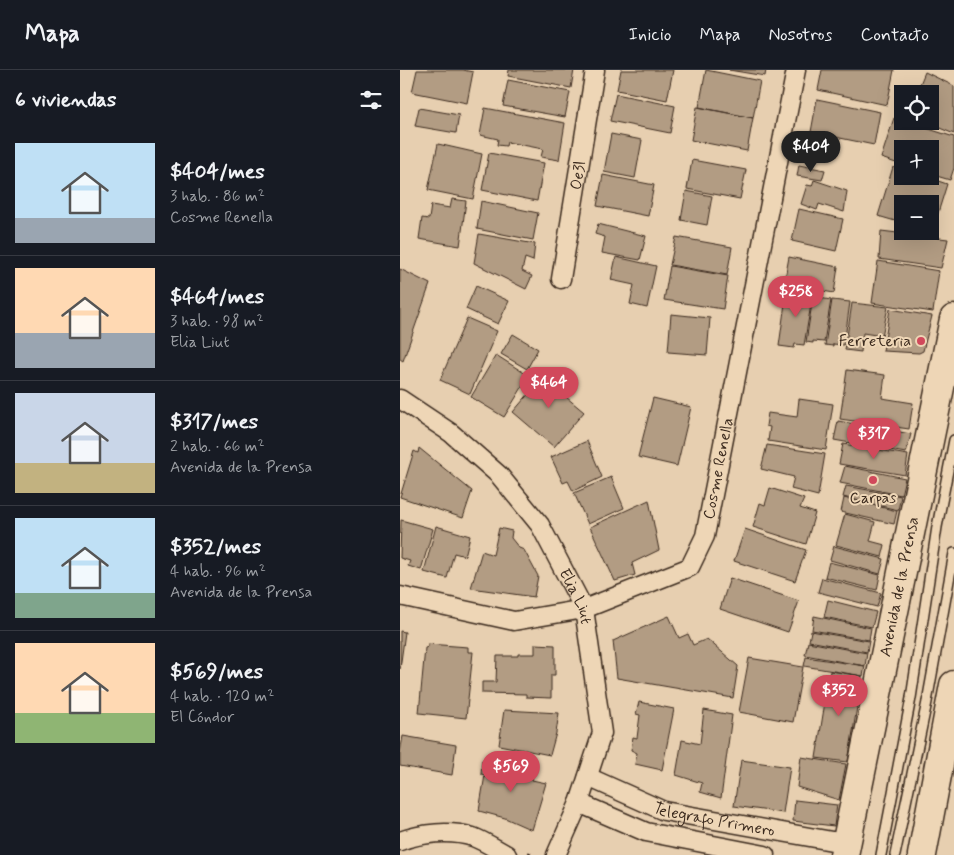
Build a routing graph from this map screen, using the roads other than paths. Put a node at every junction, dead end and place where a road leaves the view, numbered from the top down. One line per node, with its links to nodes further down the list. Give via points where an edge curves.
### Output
1 (595, 70): 3 (street, Oe3l)
2 (796, 70): 9 (street, Cosme Renella, via 705,536 690,567)
3 (561, 280)
4 (954, 319): 14 (main road, Avenida de la Prensa)
5 (400, 399): 9 (street, Elia Liut, via 451,433 498,474 540,525)
6 (954, 440): 18 (lane)
7 (954, 553): 19 (lane, via 928,702)
8 (400, 596): 9 (street, Cosme Renella, via 514,621)
9 (584, 610): 11 (street, Elia Liut, via 602,733)
10 (954, 685): 20 (main road)
11 (588, 777): 12 (street, Elia Liut); 14 (street, Telegrafo Primero, via 664,811 832,841)
12 (579, 803): 16 (street, Elia Liut); 17 (street, Telegrafo Primero, via 646,832)
13 (400, 841): 15 (street, via 447,833 473,837)
14 (846, 849)
15 (507, 855)
16 (556, 855)
17 (765, 855)
18 (881, 855)
19 (895, 855)
20 (922, 855)

